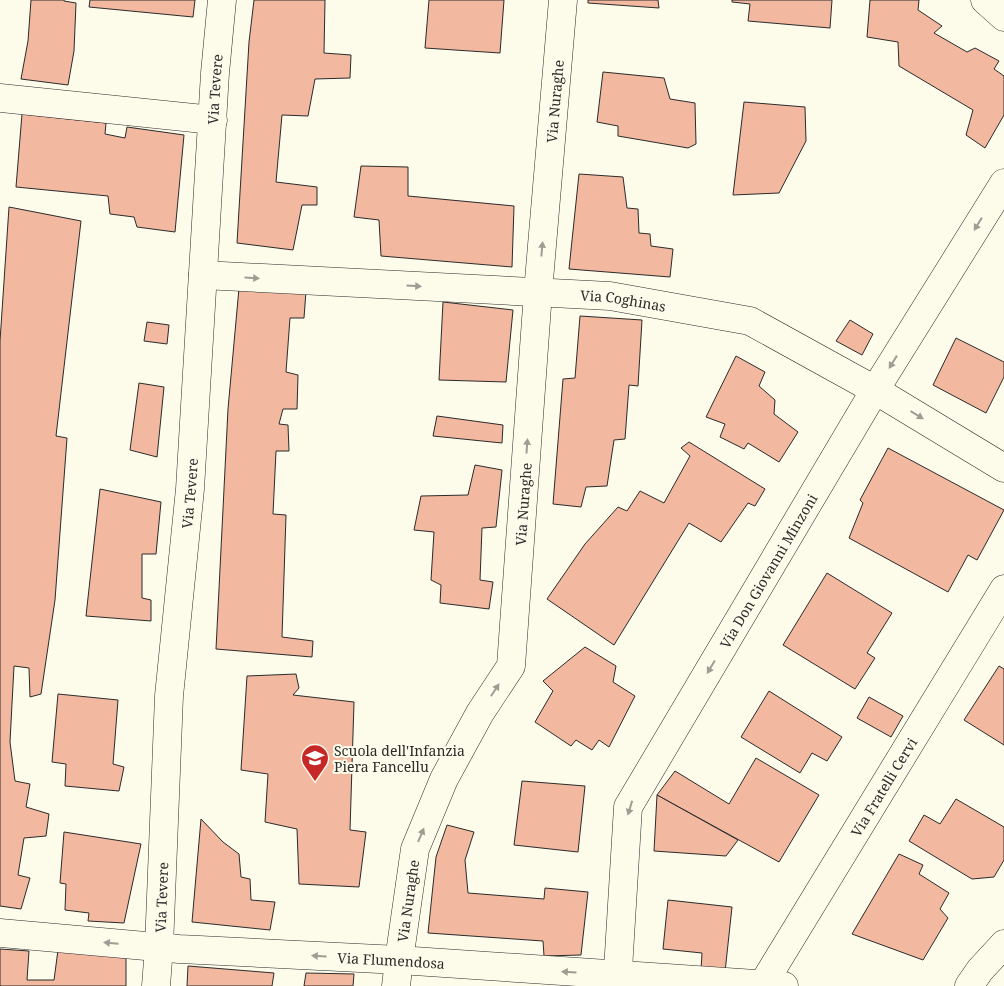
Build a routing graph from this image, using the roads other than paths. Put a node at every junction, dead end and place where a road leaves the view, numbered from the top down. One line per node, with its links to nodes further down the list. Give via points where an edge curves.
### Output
1 (222, 0): 6 (street, Via Tevere)
2 (563, 0): 9 (street, Via Nuraghe, one-way to 2)
3 (985, 0): 4 (street)
4 (1004, 17)
5 (0, 98): 6 (street)
6 (213, 120): 8 (street, Via Tevere)
7 (1004, 183): 10 (street, Via Don Giovanni Minzoni, one-way to 10)
8 (203, 276): 9 (street, Via Coghinas, one-way to 9); 15 (street, Via Tevere, via 190,489 169,696)
9 (538, 292): 10 (street, Via Coghinas, via 610,296 750,321); 16 (street, Via Nuraghe, one-way to 9, via 415,849 444,779 480,713 511,666)
10 (876, 390): 11 (street, Via Coghinas, one-way to 11); 18 (street, Via Don Giovanni Minzoni, one-way to 18, via 628,807)
11 (1004, 468)
12 (1004, 589): 19 (street, Via Fratelli Cervi)
13 (0, 933): 15 (street, Via Flumendosa, one-way to 13)
14 (1004, 944): 17 (street)
15 (159, 947): 16 (street, Via Flumendosa, one-way to 15); 20 (street, Via Tevere)
16 (397, 973): 18 (street, Via Flumendosa, one-way to 16)
17 (984, 977)
18 (617, 980): 19 (street, Via Flumendosa)
19 (774, 985)
20 (156, 986)

